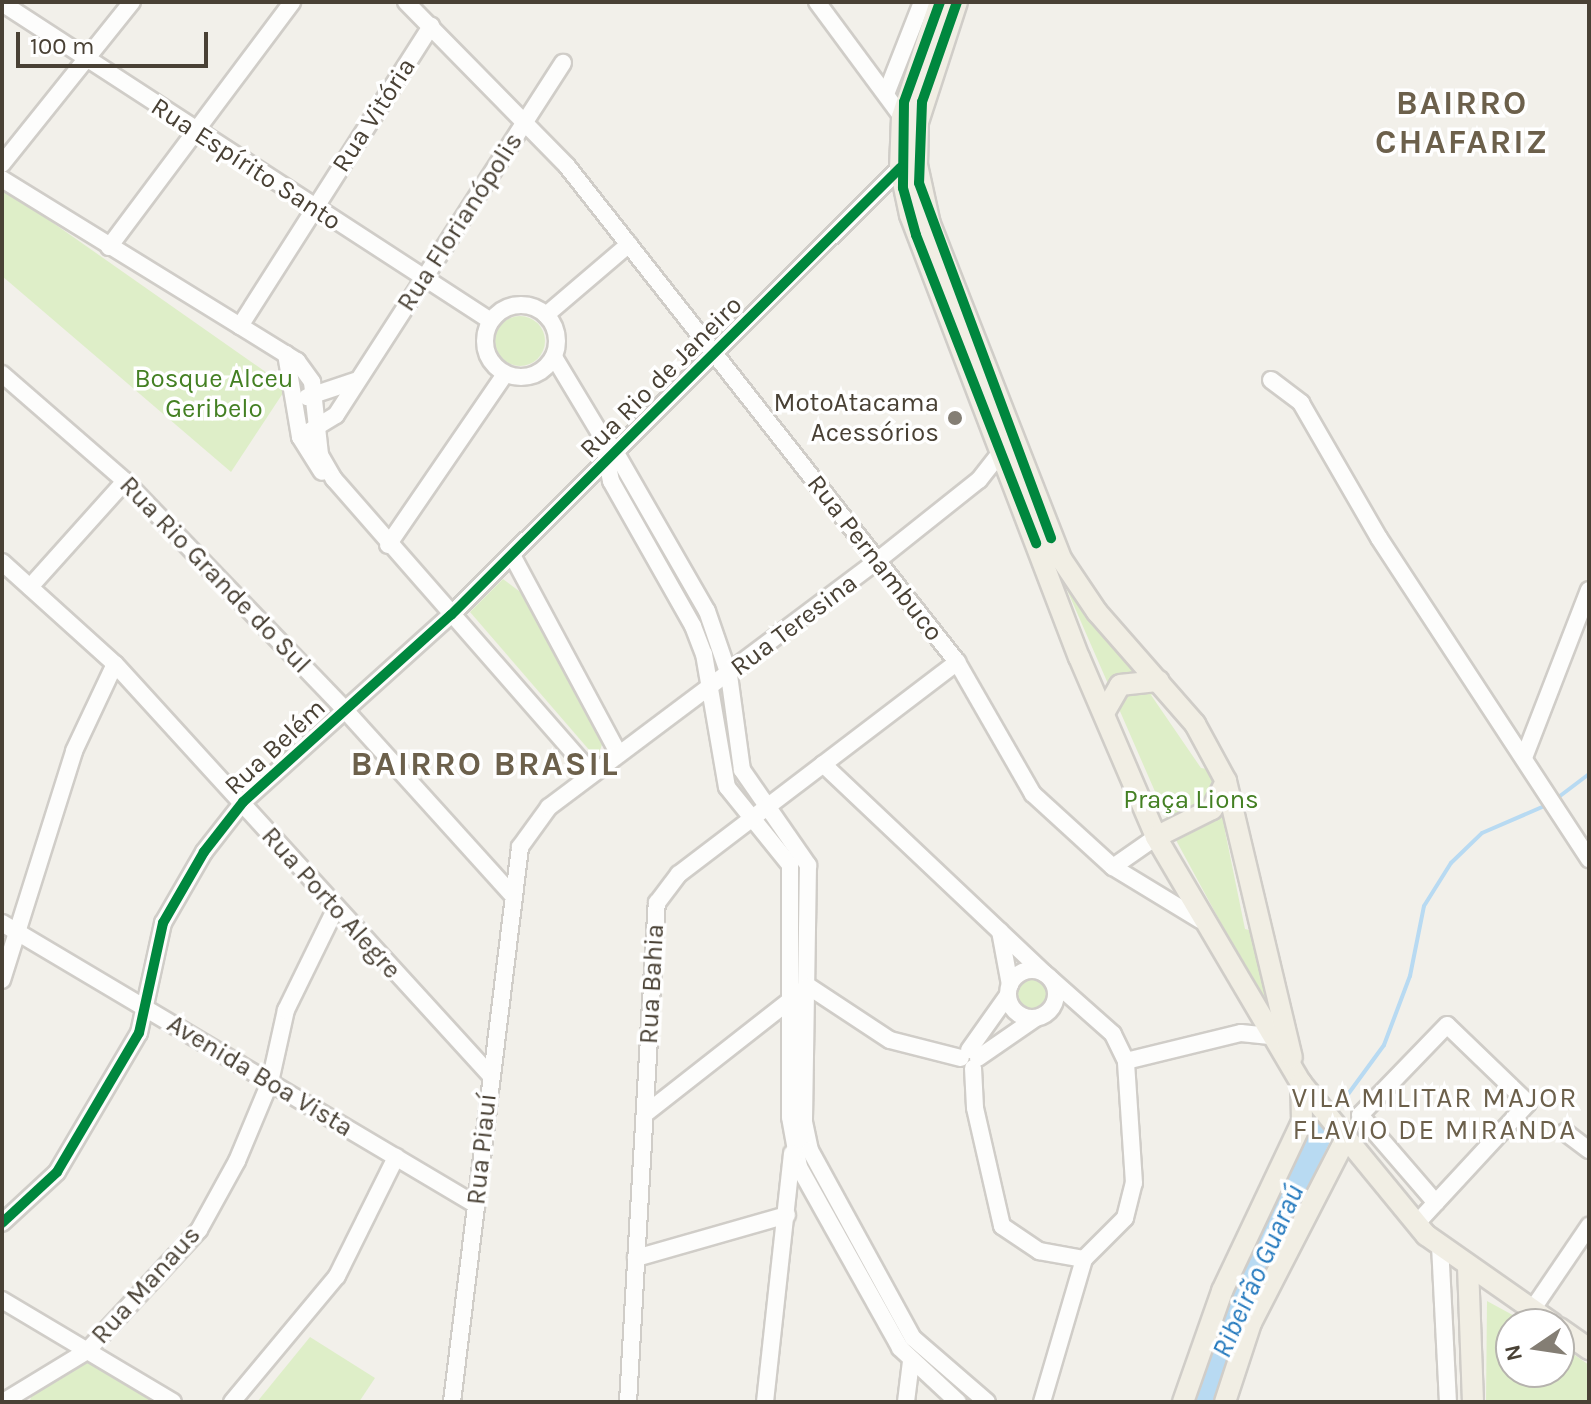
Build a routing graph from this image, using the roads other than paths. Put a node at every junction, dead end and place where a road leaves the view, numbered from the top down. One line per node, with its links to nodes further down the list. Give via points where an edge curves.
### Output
1 (132, 2): 10 (street)
2 (292, 2): 15 (street)
3 (406, 2): 9 (street, Rua Pernambuco)
4 (817, 2): 12 (street)
5 (922, 2): 12 (street)
6 (940, 2): 13 (main road)
7 (957, 2): 56 (main road, via 918,122 923,203 1051,538 1097,612)
8 (2, 3): 10 (street, Rua Espírito Santo)
9 (431, 26): 14 (street, Rua Pernambuco); 21 (street, Rua Vitória)
10 (87, 60): 15 (street, Rua Espírito Santo); 16 (street)
11 (563, 63): 14 (street, Rua Florianópolis)
12 (886, 94): 13 (street)
13 (902, 117): 17 (main road)
14 (524, 123): 22 (street, Rua Pernambuco); 24 (street, Rua Florianópolis)
15 (196, 131): 21 (street, Rua Espírito Santo); 23 (street)
16 (2, 164)
17 (900, 168): 19 (street, Rua Rio de Janeiro); 20 (main road)
18 (2, 179): 23 (street)
19 (874, 199): 20 (street); 29 (street, Rua Rio de Janeiro)
20 (907, 206): 40 (main road)
21 (314, 209): 24 (street, Rua Espírito Santo); 27 (street, Rua Vitória)
22 (629, 244): 25 (street); 29 (street, Rua Pernambuco)
23 (109, 247): 27 (street)
24 (424, 279): 26 (street, Rua Espírito Santo); 35 (street, Rua Florianópolis)
25 (546, 315): 26 (street, via 517,305); 30 (street, via 556,331)
26 (491, 321): 33 (street, via 486,348)
27 (240, 326): 28 (street)
28 (286, 354): 31 (street); 37 (street)
29 (715, 355): 41 (street, Rua Rio de Janeiro); 48 (street, Rua Pernambuco)
30 (554, 357): 33 (street, via 533,376); 41 (street)
31 (306, 371): 35 (street); 36 (street)
32 (2, 374): 44 (street, Rua Rio Grande do Sul)
33 (505, 374): 46 (street)
34 (1271, 380): 63 (street, via 1301,403 1379,538)
35 (347, 384): 36 (street); 38 (street, Rua Florianópolis, via 336,415)
36 (314, 395): 37 (street); 38 (street)
37 (295, 401): 39 (street)
38 (318, 428): 39 (street, Rua Florianópolis); 42 (street, via 320,455)
39 (300, 437): 42 (street, via 312,462)
40 (1000, 453): 43 (street, Rua Teresina); 45 (main road)
41 (612, 457): 47 (street, Rua Rio de Janeiro); 55 (street, via 707,611); 57 (street, via 693,626)
42 (334, 479): 46 (street)
43 (979, 480): 45 (street); 48 (street, Rua Teresina)
44 (125, 481): 50 (street); 59 (street, Rua Rio Grande do Sul)
45 (1012, 483): 60 (main road)
46 (388, 545): 52 (street)
47 (512, 555): 52 (street, Rua Rio de Janeiro); 62 (street)
48 (877, 561): 53 (street, Rua Pernambuco); 55 (street, Rua Teresina)
49 (2, 562): 50 (street, Rua Porto Alegre)
50 (30, 587): 54 (street, Rua Porto Alegre)
51 (1589, 590): 63 (street)
52 (451, 615): 59 (street, Rua Belém); 65 (street)
53 (957, 662): 64 (street, Rua Bahia); 74 (street, Rua Pernambuco, via 1033,794)
54 (115, 664): 68 (street, Rua Porto Alegre); 80 (street, via 74,751)
55 (729, 675): 57 (street, Rua Teresina); 69 (street, via 734,743 752,790)
56 (1159, 681): 60 (main road, via 1120,685); 66 (main road, via 1211,747)
57 (711, 689): 58 (street, Rua Teresina); 61 (street)
58 (683, 710): 61 (street); 62 (street, Rua Teresina)
59 (346, 711): 68 (street, Rua Belém); 75 (street, Rua Rio Grande do Sul)
60 (1104, 713): 67 (main road)
61 (713, 723): 70 (street, via 727,787)
62 (618, 753): 65 (street, Rua Teresina)
63 (1525, 755): 73 (street)
64 (823, 764): 69 (street, Rua Bahia); 79 (street)
65 (592, 774): 75 (street, Rua Teresina, via 549,807 520,847)
66 (1226, 781): 71 (main road, via 1217,804); 95 (main road)
67 (1139, 799): 71 (main road); 72 (main road)
68 (243, 802): 76 (street, Rua Porto Alegre); 87 (street, Rua Belém, via 204,852 163,923)
69 (768, 807): 70 (street, Rua Bahia); 83 (street, via 808,865)
70 (752, 819): 86 (street, via 790,865); 97 (street, Rua Bahia, via 670,882 657,903)
71 (1188, 819): 72 (main road)
72 (1156, 837): 74 (street); 77 (main road)
73 (1589, 859)
74 (1113, 867): 77 (street, Rua Pernambuco)
75 (512, 895): 94 (street, Rua Piauí)
76 (335, 910): 94 (street, Rua Porto Alegre); 96 (street, Rua Manaus, via 286,1010)
77 (1200, 920): 85 (main road)
78 (2, 923): 80 (street, Avenida Boa Vista)
79 (999, 930): 81 (street); 84 (street)
80 (18, 933): 82 (street); 87 (street, Avenida Boa Vista)
81 (1047, 976): 84 (street, via 1025,971); 88 (street); 89 (street, via 1056,997)
82 (2, 980)
83 (808, 986): 86 (street); 92 (street, via 890,1040); 104 (street, via 804,1122)
84 (1009, 990): 89 (street, via 1017,1013); 92 (street)
85 (1250, 1002): 90 (street); 91 (main road)
86 (791, 1004): 97 (street); 101 (street)
87 (144, 1008): 96 (street, Avenida Boa Vista); 109 (street, Rua Belém, via 139,1033 57,1172)
88 (1090, 1014): 89 (street); 93 (street, via 1113,1034)
89 (1041, 1016): 92 (street)
90 (1241, 1033): 91 (street); 93 (street)
91 (1270, 1036): 95 (main road)
92 (970, 1058): 114 (street, via 978,1122 1002,1226 1039,1251)
93 (1126, 1061): 114 (street, via 1130,1204 1125,1218)
94 (490, 1075): 107 (street, Rua Piauí)
95 (1299, 1080): 98 (main road); 99 (main road)
96 (270, 1082): 103 (street, Avenida Boa Vista); 120 (street, Rua Manaus, via 199,1230)
97 (645, 1114): 113 (street, Rua Bahia)
98 (1333, 1120): 99 (main road); 110 (main road); 135 (main road)
99 (1302, 1122): 134 (main road, via 1222,1291)
100 (1565, 1132): 102 (street)
101 (793, 1146): 105 (street); 108 (street)
102 (1589, 1150)
103 (396, 1157): 107 (street, Avenida Boa Vista); 127 (street, via 337,1276)
104 (823, 1173): 105 (street); 119 (street)
105 (807, 1182): 108 (street); 119 (street)
106 (1436, 1203): 106 (street, via 1528,1103 1447,1025 1360,1115); 110 (street)
107 (476, 1205): 128 (street, Rua Piauí)
108 (788, 1207): 113 (street); 129 (street)
109 (2, 1223)
110 (1417, 1223): 112 (main road)
111 (1589, 1226): 118 (street)
112 (1440, 1245): 115 (main road); 136 (street)
113 (636, 1258): 124 (street, Rua Bahia)
114 (1084, 1259): 133 (street)
115 (1468, 1266): 117 (main road); 137 (main road)
116 (2, 1300): 120 (street)
117 (1529, 1308)
118 (1533, 1308)
119 (906, 1343): 121 (street); 122 (street)
120 (87, 1351): 125 (street, Rua Manaus); 126 (street)
121 (911, 1363): 123 (street); 130 (street)
122 (936, 1363): 123 (street); 132 (street)
123 (927, 1378): 131 (street)
124 (631, 1401)
125 (3, 1402)
126 (173, 1402)
127 (232, 1402)
128 (452, 1402)
129 (765, 1402)
130 (906, 1402)
131 (958, 1402)
132 (987, 1402)
133 (1042, 1402)
134 (1183, 1402)
135 (1225, 1402)
136 (1448, 1402)
137 (1473, 1402)

